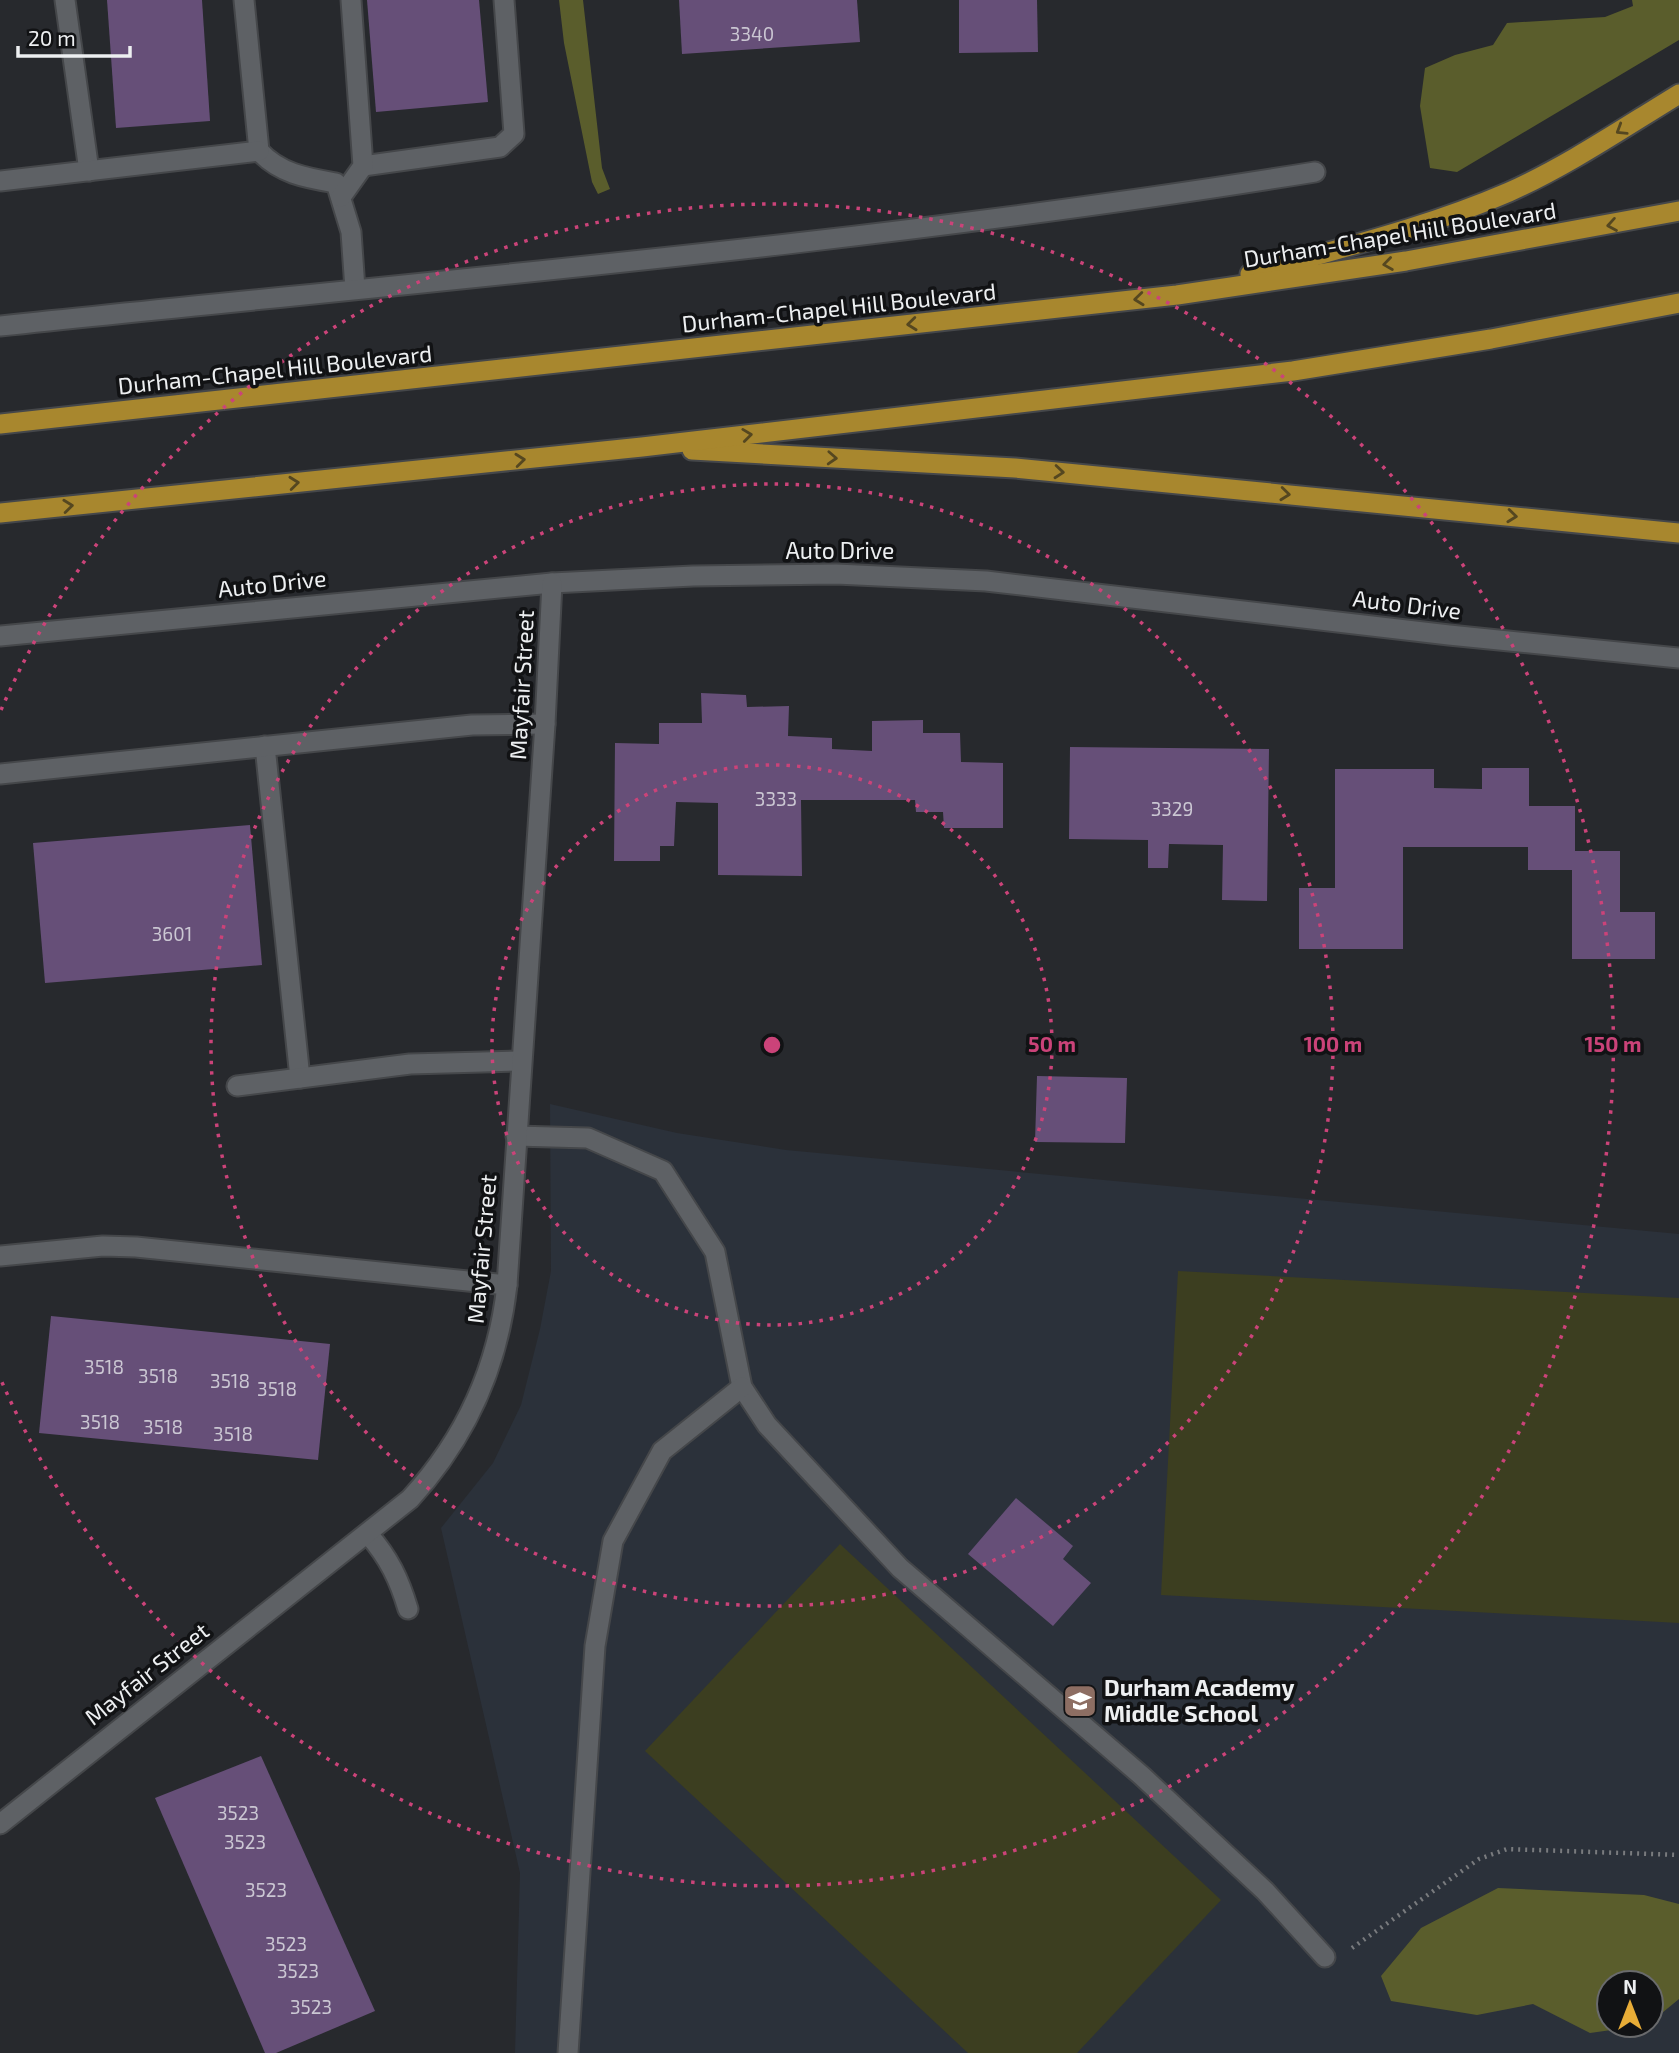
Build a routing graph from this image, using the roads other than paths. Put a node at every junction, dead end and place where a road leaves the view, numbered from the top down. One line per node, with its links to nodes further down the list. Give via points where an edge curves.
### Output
1 (65, 0): 8 (street)
2 (244, 0): 6 (street)
3 (351, 0): 7 (street)
4 (504, 0): 7 (street, via 514,134 500,147)
5 (1679, 94): 14 (main road, one-way to 14, via 1584,153 1476,205 1406,230)
6 (259, 151): 8 (street); 11 (street, via 269,162 299,177 337,183)
7 (363, 166): 11 (street)
8 (89, 170): 10 (street)
9 (1314, 172): 13 (street, via 1100,205)
10 (0, 181)
11 (341, 197): 13 (street, via 351,232)
12 (1679, 211): 14 (main road, Durham-Chapel Hill Boulevard, one-way to 14, via 1406,261)
13 (355, 289): 16 (street)
14 (1177, 295): 17 (main road, Durham-Chapel Hill Boulevard, one-way to 17)
15 (1679, 303): 18 (main road, one-way to 15, via 1293,371)
16 (0, 326)
17 (0, 424)
18 (642, 447): 19 (main road, one-way to 18); 20 (main road, one-way to 20, via 1029,469)
19 (0, 513)
20 (1679, 533)
21 (551, 583): 22 (street, Auto Drive); 23 (street, Auto Drive, via 693,576 921,576); 24 (street, Mayfair Street)
22 (0, 636)
23 (1679, 658)
24 (545, 724): 25 (street, via 472,725); 27 (street, Mayfair Street)
25 (265, 746): 26 (street); 28 (street)
26 (0, 774)
27 (521, 1061): 28 (street, via 410,1064); 30 (street, Mayfair Street)
28 (300, 1078): 29 (street)
29 (237, 1086)
30 (516, 1136): 32 (street, Mayfair Street); 33 (street, via 588,1138 663,1171 715,1252)
31 (0, 1256): 32 (street, via 136,1247)
32 (508, 1285): 34 (street, Mayfair Street, via 491,1363 466,1422 441,1465)
33 (742, 1387): 37 (street, via 767,1425 900,1568 1142,1776 1265,1891); 38 (street, via 662,1451 613,1541 595,1646)
34 (368, 1534): 35 (street, via 398,1575); 36 (street, Mayfair Street)
35 (408, 1609)
36 (0, 1824)
37 (1325, 1957)
38 (568, 2053)

